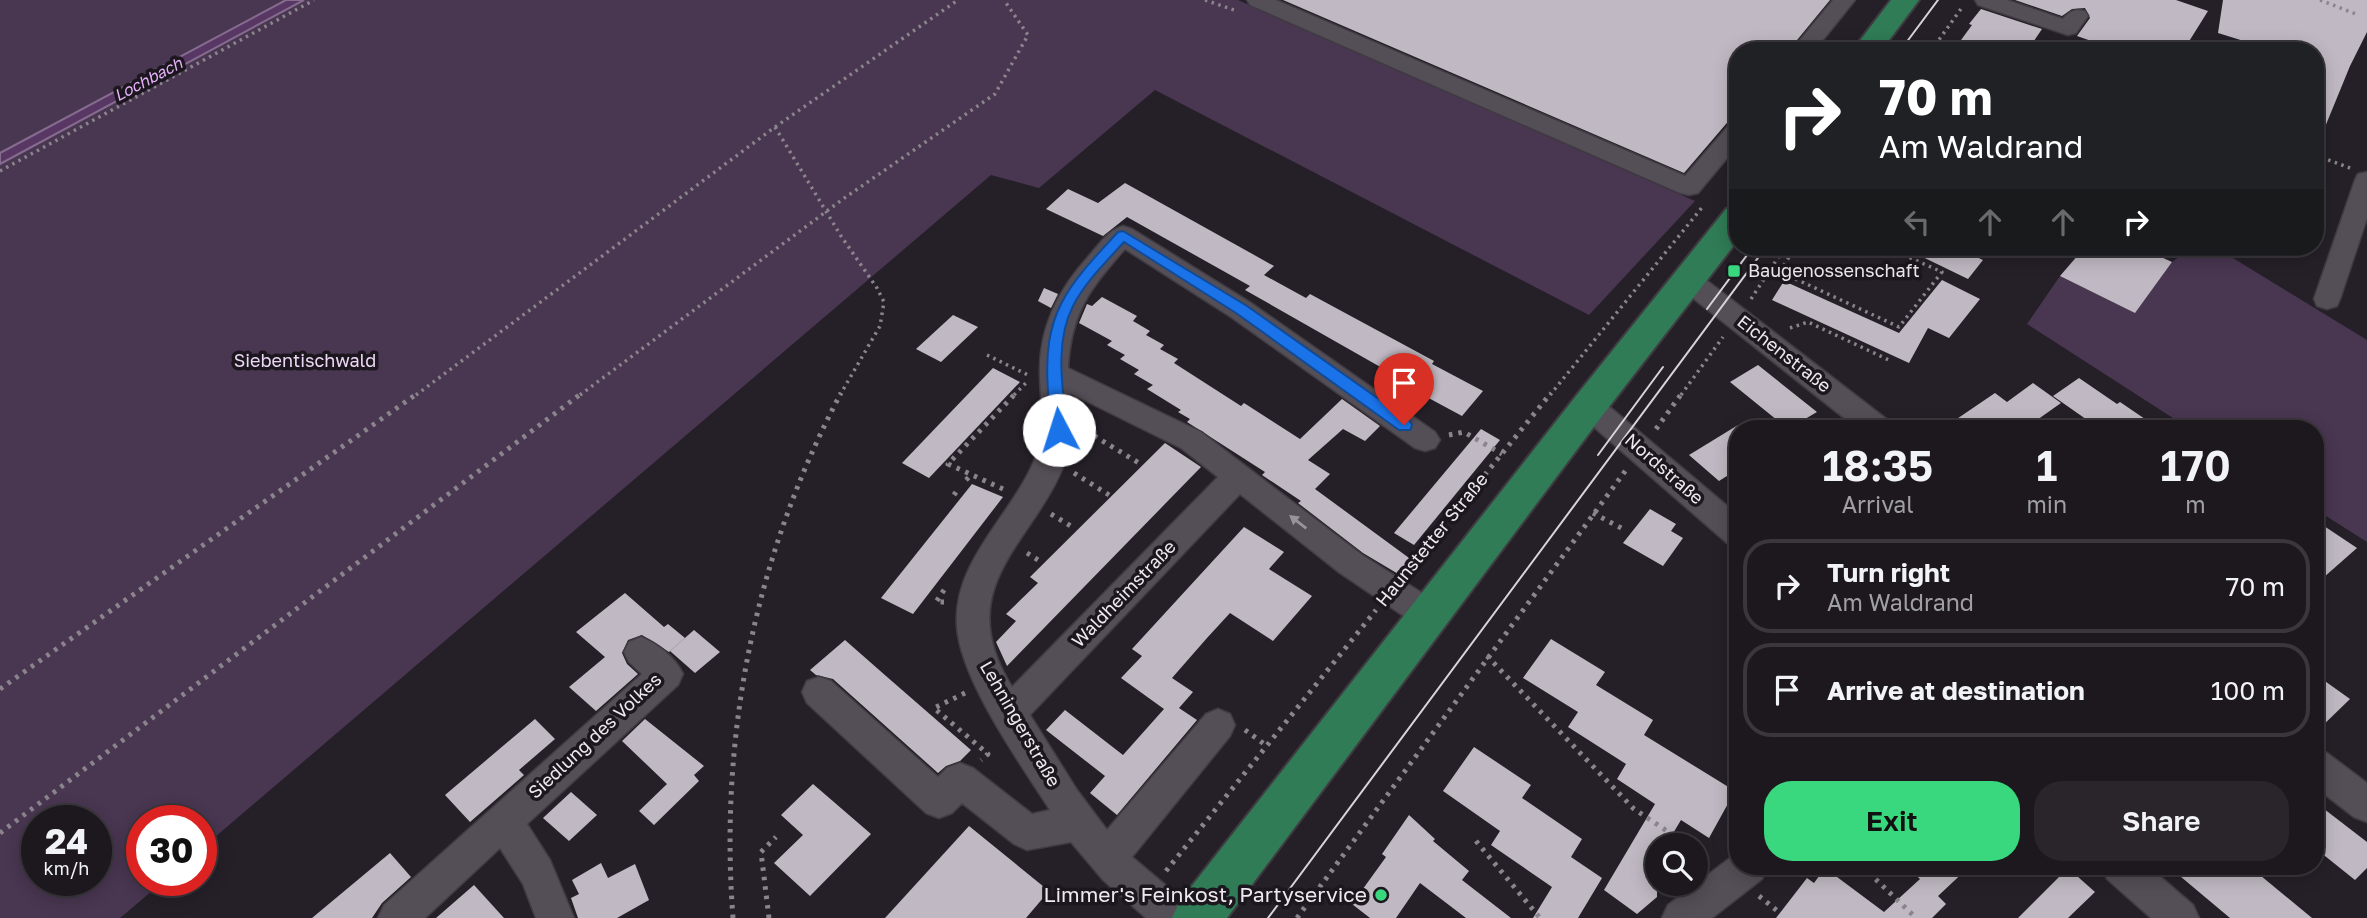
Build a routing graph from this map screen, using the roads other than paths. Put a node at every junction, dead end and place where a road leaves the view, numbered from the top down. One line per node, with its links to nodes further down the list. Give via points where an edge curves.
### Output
1 (1258, 0): 8 (street, via 1689,187)
2 (1844, 0): 6 (street)
3 (1905, 0): 7 (main road)
4 (1986, 0): 5 (street, via 2068,28)
5 (2077, 16)
6 (1809, 42)
7 (1873, 42)
8 (1729, 140)
9 (2361, 175): 12 (street)
10 (1723, 209): 11 (main road)
11 (1688, 280): 14 (main road); 15 (street, Eichenstraße)
12 (2327, 299)
13 (1054, 373): 16 (street, Lehningerstraße, via 1056,336 1065,307 1081,280 1123,235 1241,310); 17 (street, via 1191,440); 22 (street, Lehningerstraße, via 1059,430 1051,458 999,540 973,603 975,643)
14 (1589, 406): 18 (street, Nordstraße); 19 (main road)
15 (1868, 420)
16 (1425, 440)
17 (1238, 475): 19 (street, one-way to 17, via 1352,564); 22 (street, Waldheimstraße)
18 (1729, 526)
19 (1429, 615): 34 (main road)
20 (641, 652): 26 (street, Siedlung des Volkes, via 666,674)
21 (819, 692): 27 (street, via 939,801 960,780 1027,832)
22 (1009, 713): 27 (street, Lehningerstraße)
23 (1218, 724): 28 (street)
24 (2324, 772): 25 (street)
25 (2367, 805)
26 (504, 821): 31 (street, Siedlung des Volkes); 32 (street, via 537,873)
27 (1078, 823): 28 (street, Lehningerstraße)
28 (1107, 858): 33 (street, Lehningerstraße)
29 (1737, 875): 35 (street)
30 (2130, 875): 36 (street)
31 (397, 918)
32 (555, 918)
33 (1176, 918)
34 (1197, 918)
35 (1681, 918)
36 (2180, 918)

